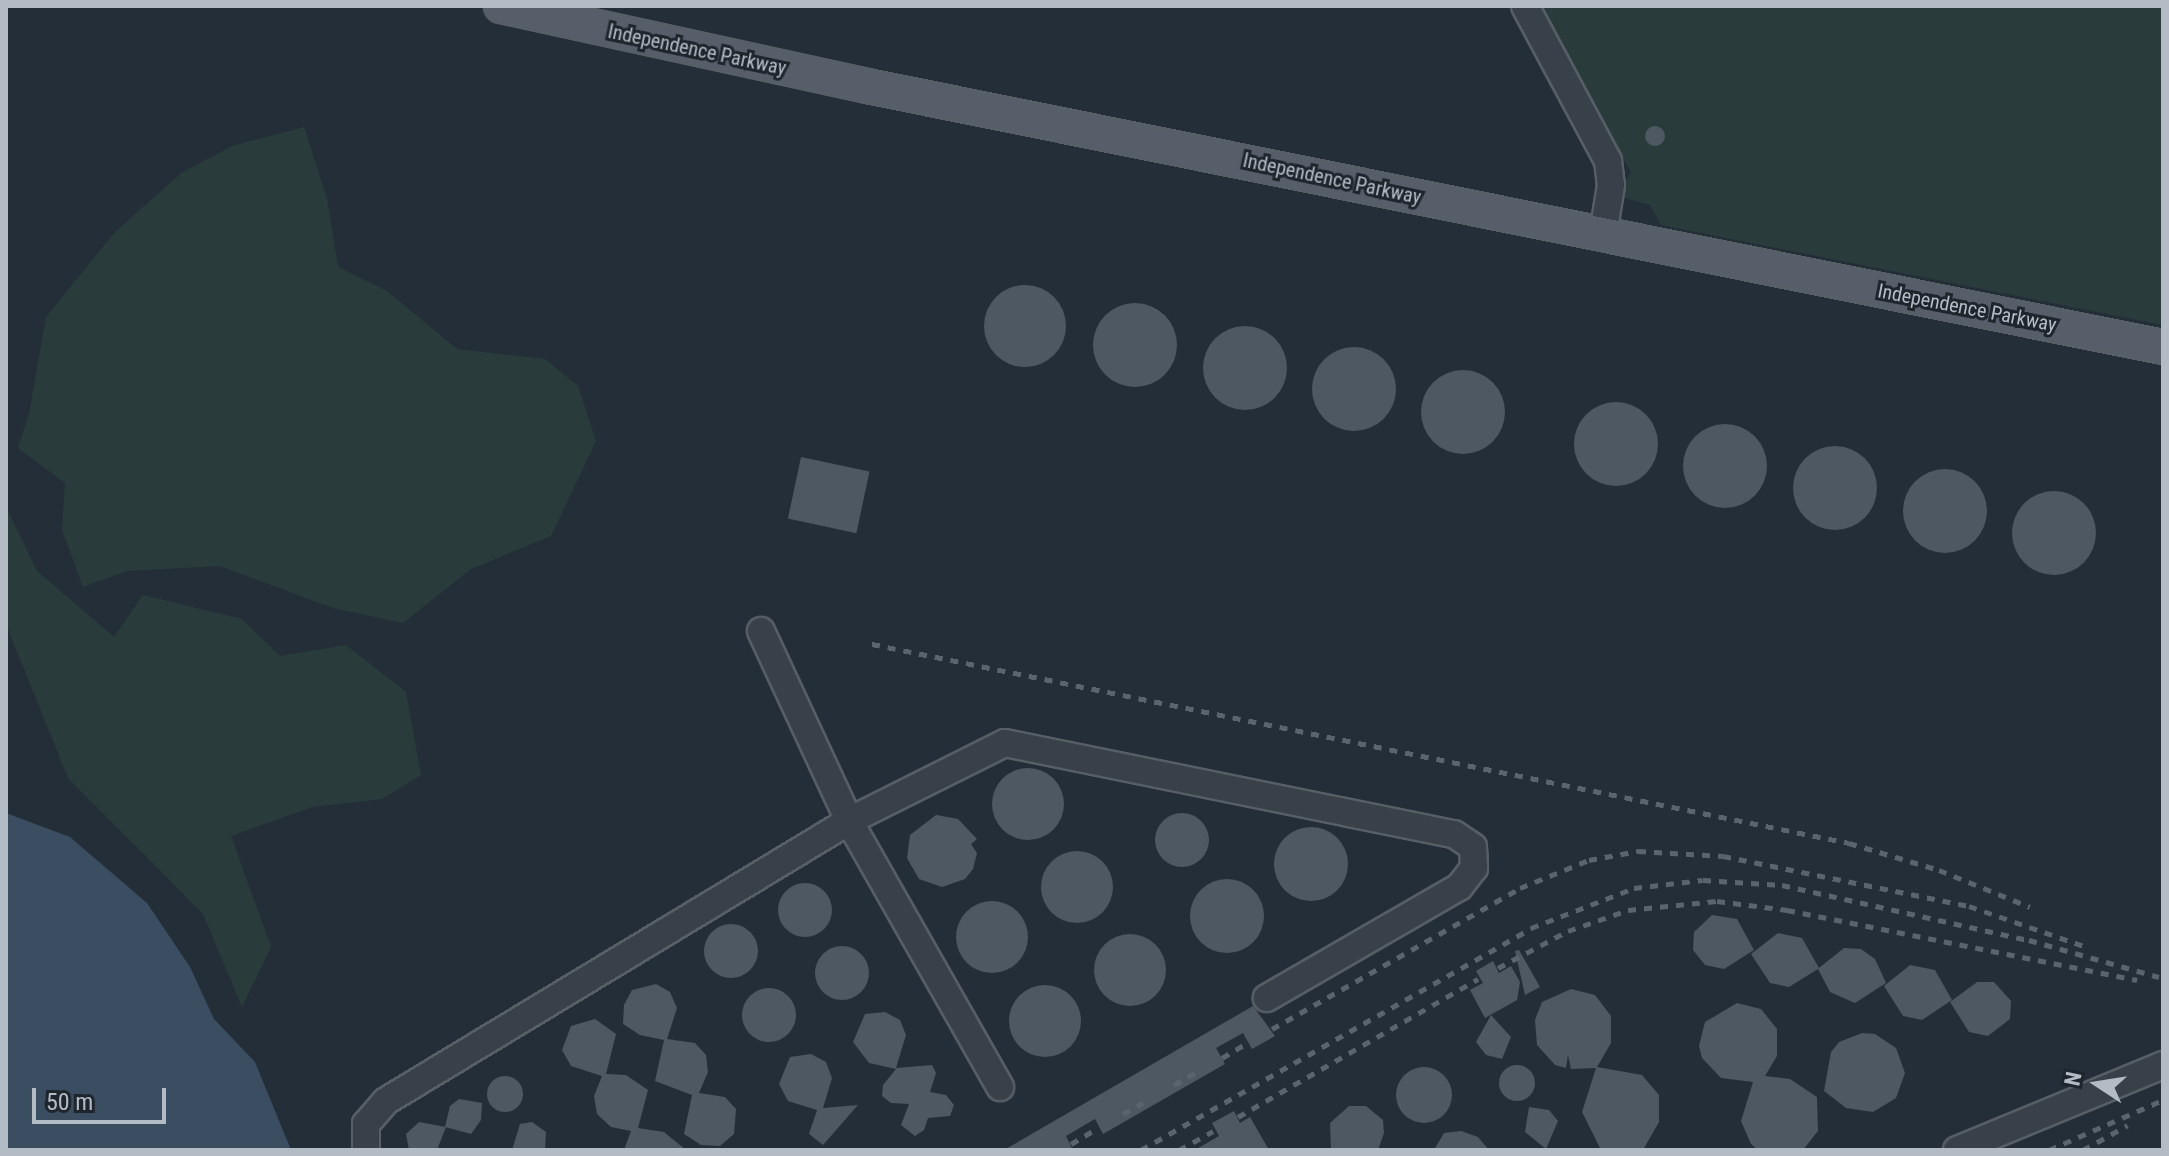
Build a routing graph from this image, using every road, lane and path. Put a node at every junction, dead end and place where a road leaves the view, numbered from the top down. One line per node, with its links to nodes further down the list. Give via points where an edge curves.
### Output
1 (501, 6): 3 (main road, Independence Parkway, via 719,56)
2 (1525, 6): 3 (street, via 1605,152 1611,177)
3 (1603, 235): 4 (main road, Independence Parkway)
4 (2163, 347)
5 (761, 631): 6 (street)
6 (849, 821): 7 (street, via 1013,743 1454,834 1473,847 1474,868 1459,887); 9 (street); 10 (street, via 386,1101 366,1124)
7 (1267, 998)
8 (2163, 1065): 11 (street)
9 (1000, 1087)
10 (366, 1150)
11 (1957, 1150)

